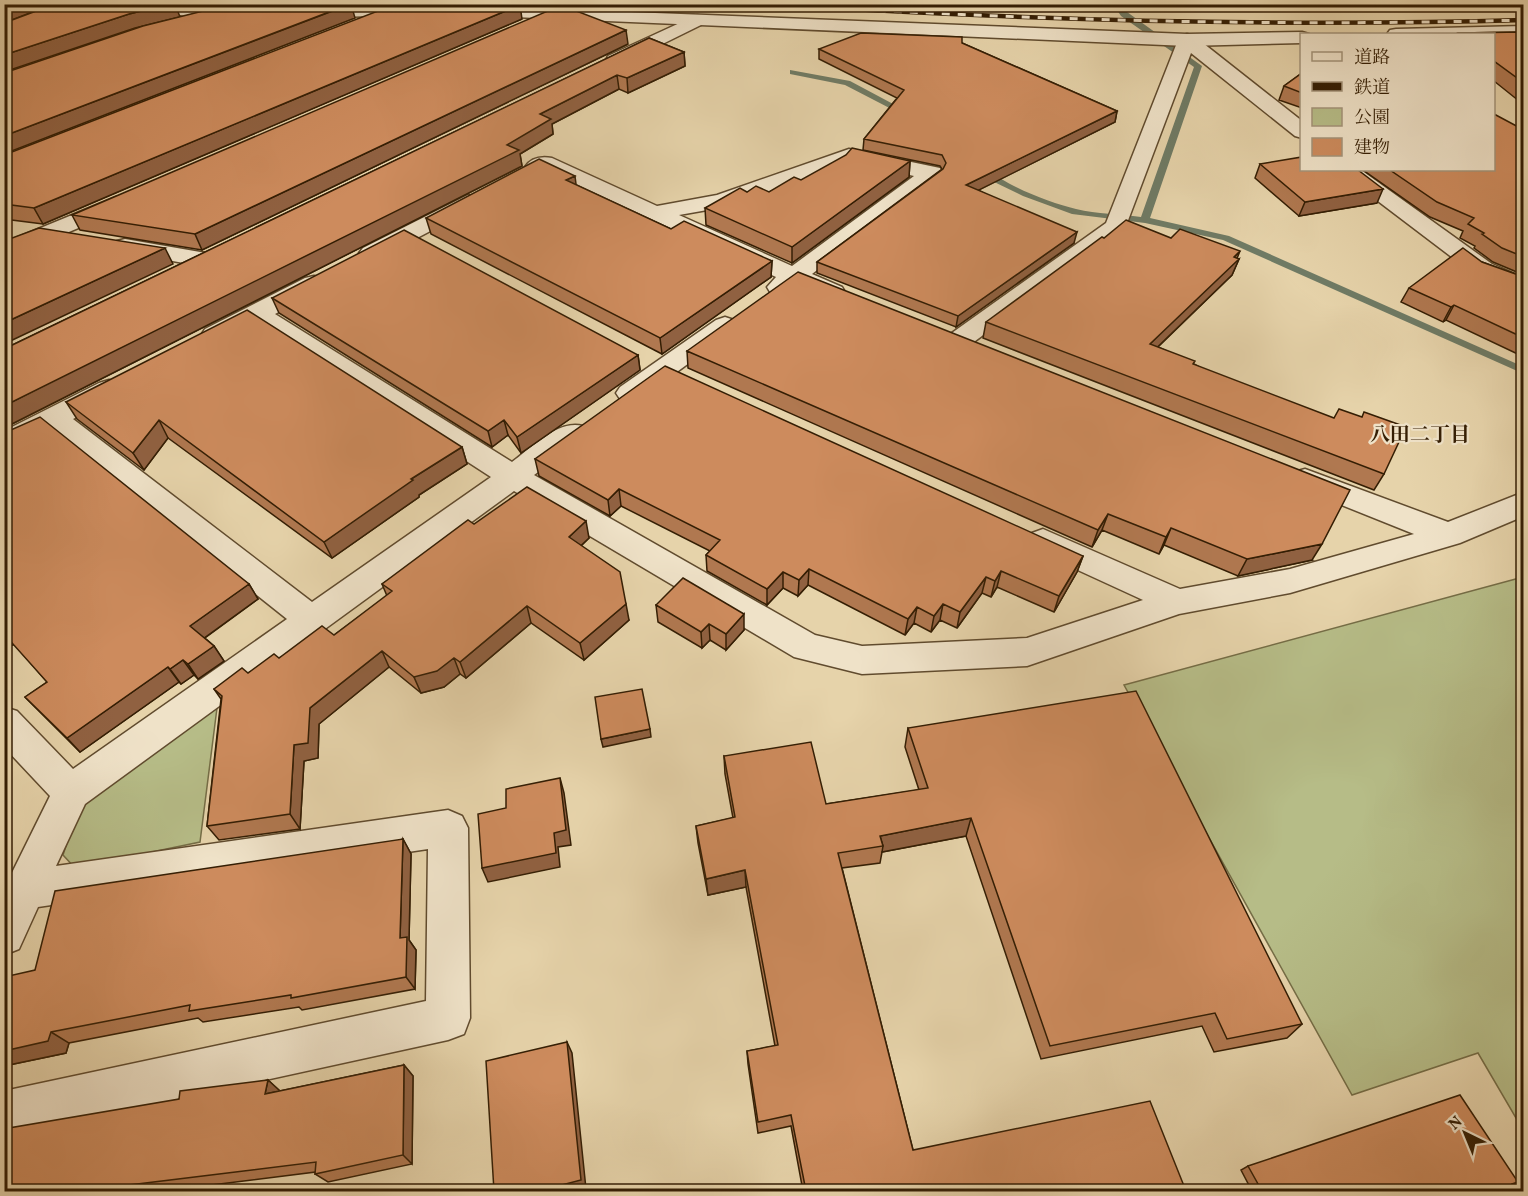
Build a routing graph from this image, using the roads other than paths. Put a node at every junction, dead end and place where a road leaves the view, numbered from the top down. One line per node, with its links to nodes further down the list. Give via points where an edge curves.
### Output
1 (151, 4): 6 (street)
2 (401, 9): 3 (street); 4 (street); 9 (street)
3 (555, 12): 7 (street); 10 (street)
4 (295, 13)
5 (235, 16): 6 (street)
6 (212, 17): 8 (street)
7 (697, 20): 14 (street); 15 (street)
8 (174, 26)
9 (349, 30)
10 (513, 31)
11 (1524, 31): 12 (street)
12 (1439, 33)
13 (1300, 37): 14 (street)
14 (1187, 40): 16 (street); 31 (street, via 1116,226 947,337)
15 (594, 70)
16 (1300, 130)
17 (1349, 171): 27 (street, via 1483,269)
18 (513, 179): 21 (street, via 544,163)
19 (492, 190): 29 (street, via 418,239 342,268)
20 (132, 196): 23 (street)
21 (654, 213): 26 (street); 26 (street, via 722,201 849,156 932,173)
22 (4, 226): 23 (street)
23 (47, 234): 24 (street); 25 (street, via 217,254)
24 (4, 252)
25 (174, 275)
26 (794, 276): 28 (street); 32 (street, via 752,306)
27 (1524, 287)
28 (859, 302)
29 (256, 313): 30 (street); 38 (street)
30 (195, 344)
31 (991, 354)
32 (654, 363): 34 (street); 38 (street, via 602,412)
33 (134, 376): 35 (street)
34 (696, 383)
35 (53, 418): 36 (street); 43 (street)
36 (4, 443)
37 (1281, 469): 41 (street)
38 (513, 476): 42 (street, via 806,647 862,660 1027,652); 43 (street)
39 (1524, 503): 41 (street)
40 (1017, 529): 42 (street)
41 (1449, 535): 42 (street, via 1290,581)
42 (1178, 602)
43 (311, 620): 45 (street)
44 (4, 722): 45 (street)
45 (71, 792): 46 (street)
46 (25, 890): 47 (street); 48 (street, via 448,828 448,1018)
47 (4, 935)
48 (4, 1114)

